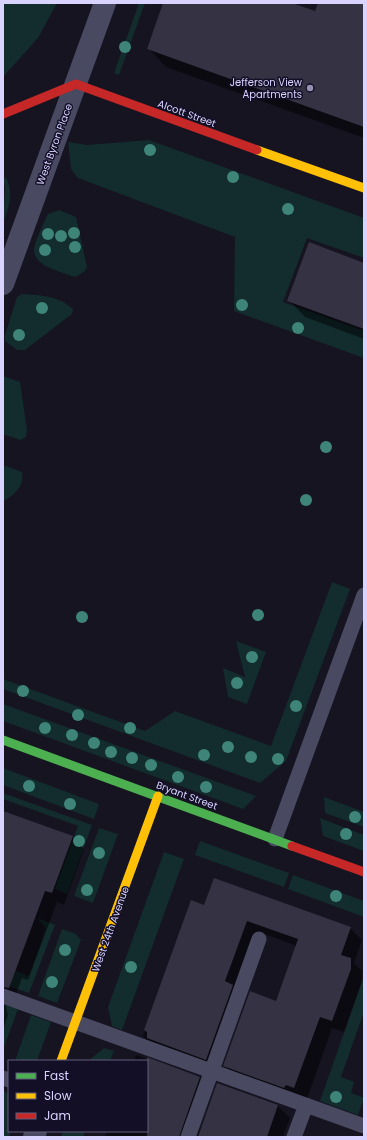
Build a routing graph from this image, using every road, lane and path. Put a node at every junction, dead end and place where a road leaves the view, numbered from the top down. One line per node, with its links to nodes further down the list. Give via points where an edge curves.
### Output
1 (105, 3): 2 (street, West Byron Place)
2 (76, 84): 3 (street); 4 (street, Alcott Street); 5 (street, West Byron Place)
3 (3, 114)
4 (364, 188)
5 (3, 284)
6 (364, 595): 9 (lane)
7 (3, 740): 8 (street, Bryant Street)
8 (158, 796): 9 (street, Bryant Street); 13 (street, West 24th Avenue)
9 (275, 839): 10 (street, Bryant Street)
10 (364, 872)
11 (259, 939): 15 (lane)
12 (3, 996): 13 (lane)
13 (75, 1023): 14 (street, West 24th Avenue); 15 (lane)
14 (61, 1060)
15 (212, 1072): 16 (lane); 18 (lane)
16 (306, 1105): 17 (lane); 19 (lane)
17 (364, 1126)
18 (188, 1137)
19 (294, 1137)

